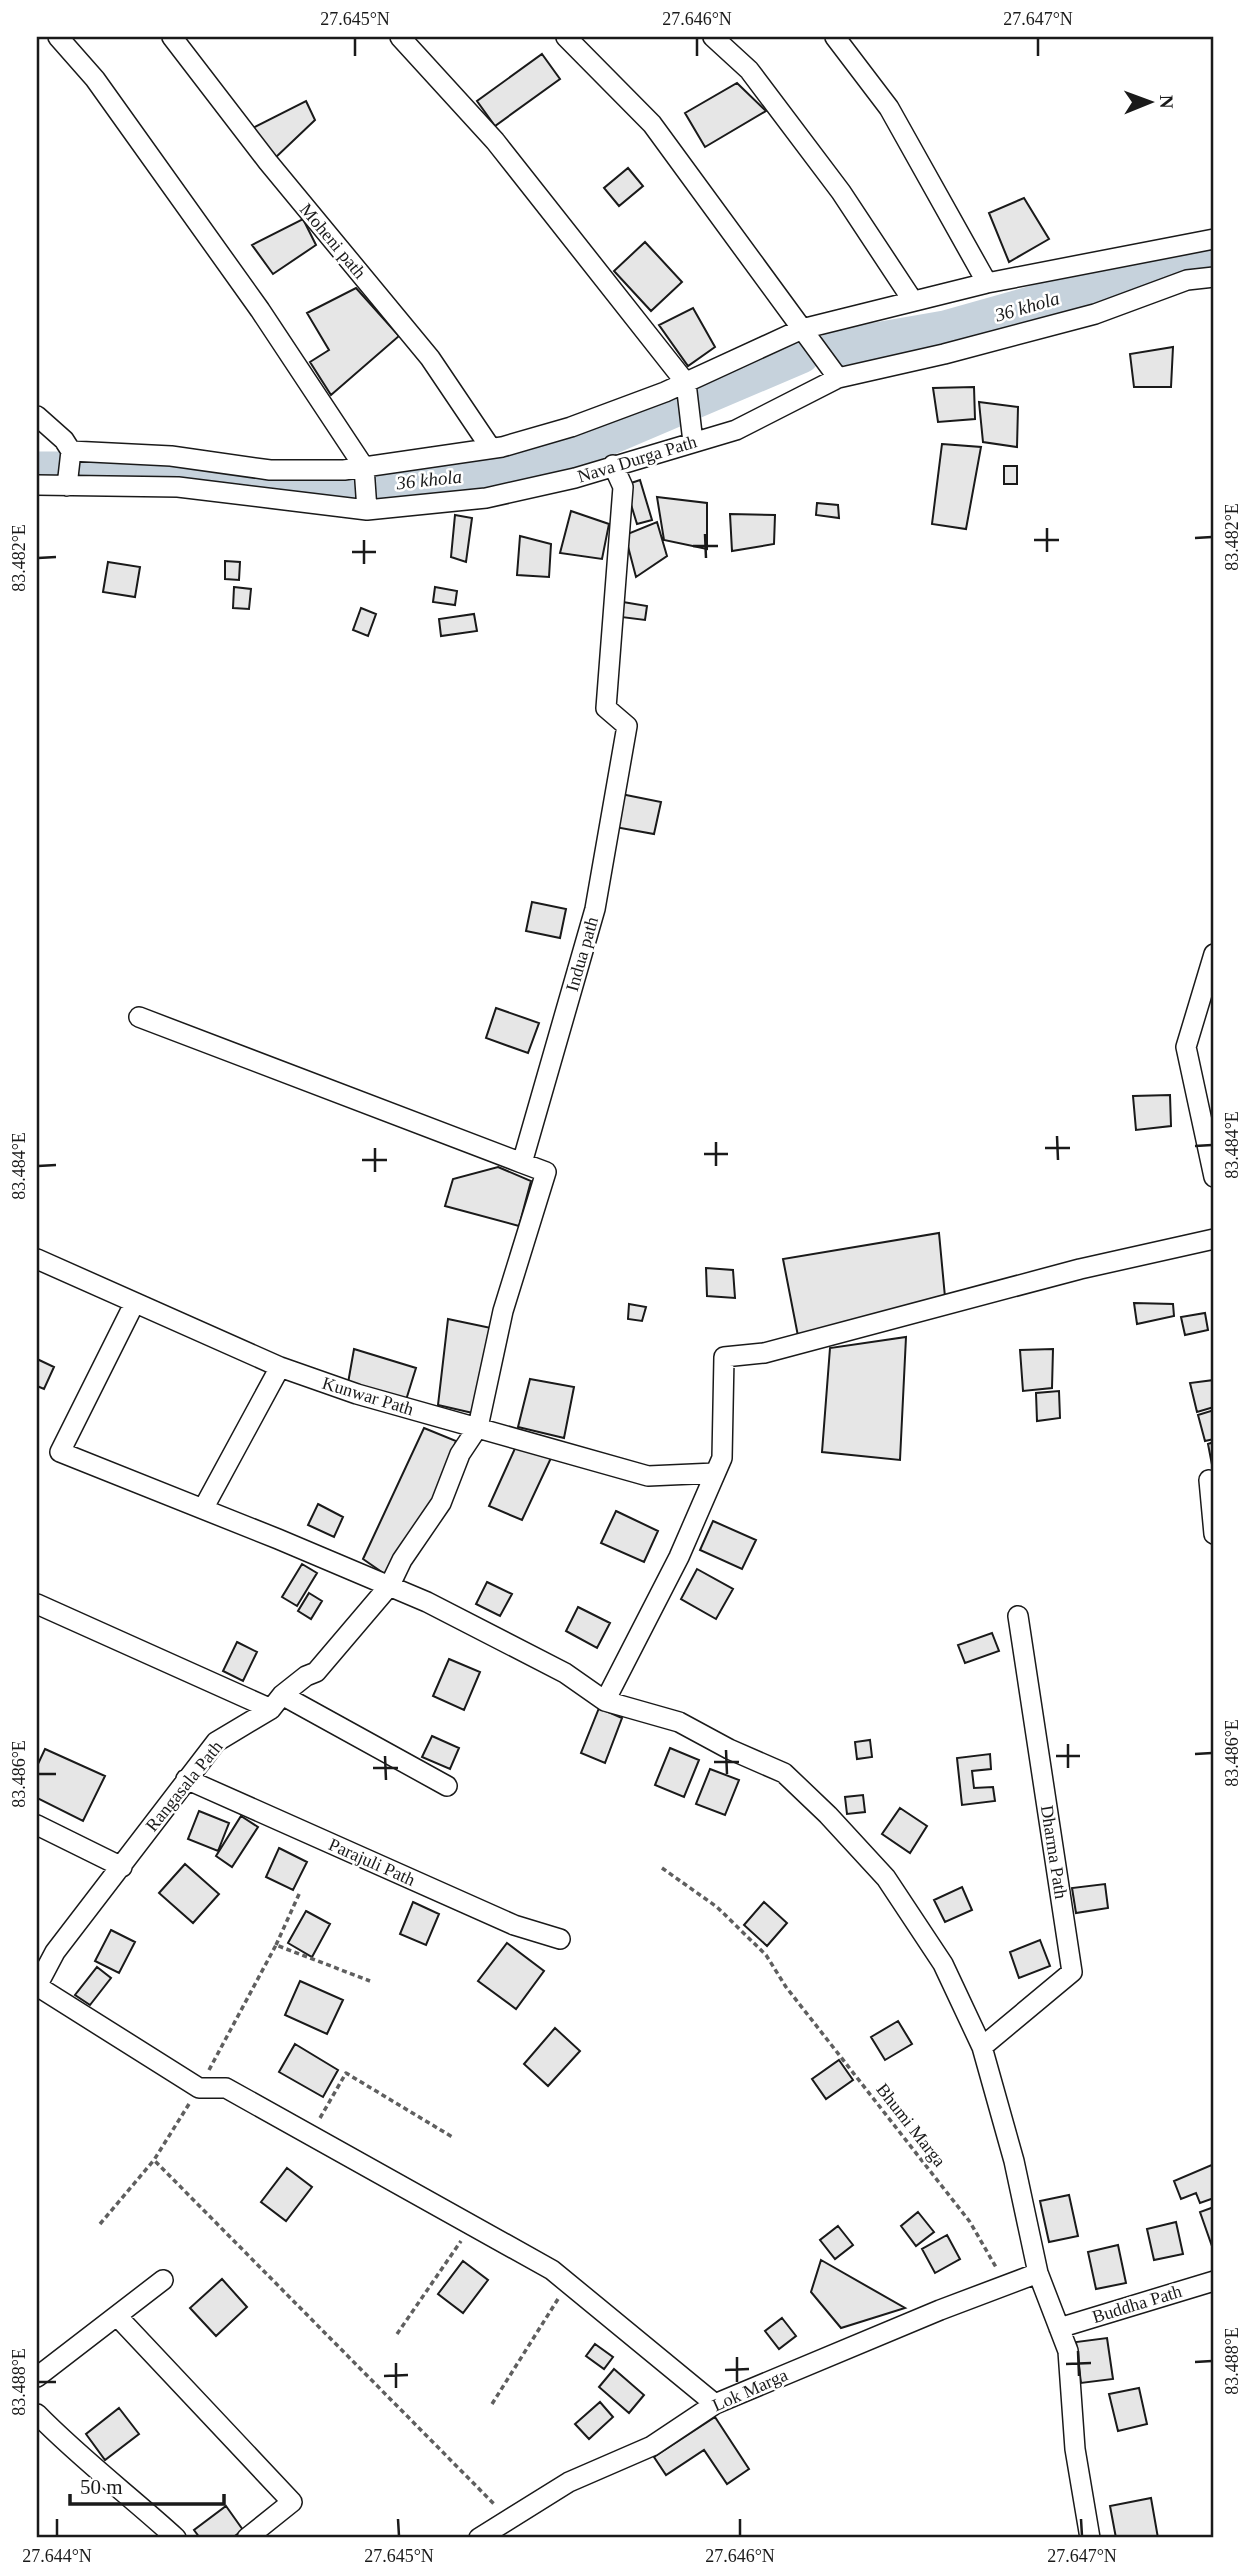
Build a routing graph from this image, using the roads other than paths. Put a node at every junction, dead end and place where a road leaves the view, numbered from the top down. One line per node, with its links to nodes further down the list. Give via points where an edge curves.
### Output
1 (58, 37): 19 (street, via 95,79 260,310)
2 (172, 37): 16 (street, Moheni path, via 430,358)
3 (400, 37): 13 (street, via 495,141)
4 (566, 37): 11 (street, via 652,124)
5 (713, 37): 10 (street, via 749,70 841,192)
6 (835, 37): 9 (street, via 889,107)
7 (1214, 239): 9 (street)
8 (1214, 276): 12 (street, Nava Durga Path, via 1187,279 1070,321)
9 (987, 283): 10 (street)
10 (913, 301): 11 (street)
11 (802, 328): 12 (street); 13 (street)
12 (838, 378): 15 (street, Nava Durga Path, via 736,430)
13 (685, 383): 15 (street); 16 (street, via 571,426)
14 (37, 416): 17 (street)
15 (693, 442): 18 (street, Nava Durga Path)
16 (490, 447): 19 (street)
17 (71, 451): 19 (street, via 171,456 270,470); 21 (street)
18 (613, 465): 22 (street, Nava Durga Path, via 486,498); 25 (street, Indua path, via 623,487 606,708 627,726 595,909)
19 (364, 467): 22 (street)
20 (37, 485): 21 (street, Nava Durga Path)
21 (67, 486): 22 (street, Nava Durga Path, via 178,486)
22 (367, 510)
23 (1214, 954): 26 (street, via 1186,1047)
24 (139, 1017): 25 (street)
25 (522, 1163): 31 (street, via 546,1172 503,1311)
26 (1214, 1177)
27 (1214, 1239): 32 (street, via 764,1353 724,1357 722,1458)
28 (37, 1259): 29 (street, Kunwar Path)
29 (134, 1304): 30 (street, Kunwar Path); 34 (street, via 60,1452)
30 (280, 1367): 31 (street, Kunwar Path, via 357,1394); 34 (street)
31 (478, 1427): 32 (street, Kunwar Path, via 648,1476); 36 (street, Rangasala Path, via 460,1454 442,1503)
32 (715, 1473): 39 (street, via 679,1558)
33 (1209, 1480): 35 (street)
34 (203, 1510): 36 (street)
35 (1214, 1534)
36 (390, 1585): 39 (street, via 565,1673); 40 (street, Rangasala Path, via 316,1672)
37 (37, 1604): 40 (street)
38 (1018, 1616): 47 (street, Dharma Path, via 1072,1972)
39 (605, 1701): 47 (street, via 679,1722 783,1773 886,1878 943,1964)
40 (276, 1702): 41 (street, Rangasala Path, via 216,1742); 42 (street)
41 (186, 1779): 44 (street, Rangasala Path); 45 (street, Parajuli Path, via 514,1924)
42 (447, 1786)
43 (37, 1825): 44 (street)
44 (122, 1867): 46 (street, Rangasala Path, via 55,1952)
45 (560, 1939)
46 (37, 1986): 54 (street, via 199,2088 226,2088 552,2270)
47 (982, 2047): 48 (street, via 1014,2161)
48 (1038, 2273): 52 (street); 54 (street, Lok Marga)
49 (163, 2280): 51 (street)
50 (1214, 2281): 52 (street, Buddha Path)
51 (117, 2316): 53 (street); 57 (street, via 292,2502)
52 (1059, 2328): 59 (street, via 1068,2351 1075,2449)
53 (37, 2377)
54 (715, 2404): 58 (street, Lok Marga, via 652,2446 569,2482)
55 (37, 2414): 56 (street, via 74,2452)
56 (176, 2538)
57 (247, 2538)
58 (479, 2538)
59 (1090, 2538)

